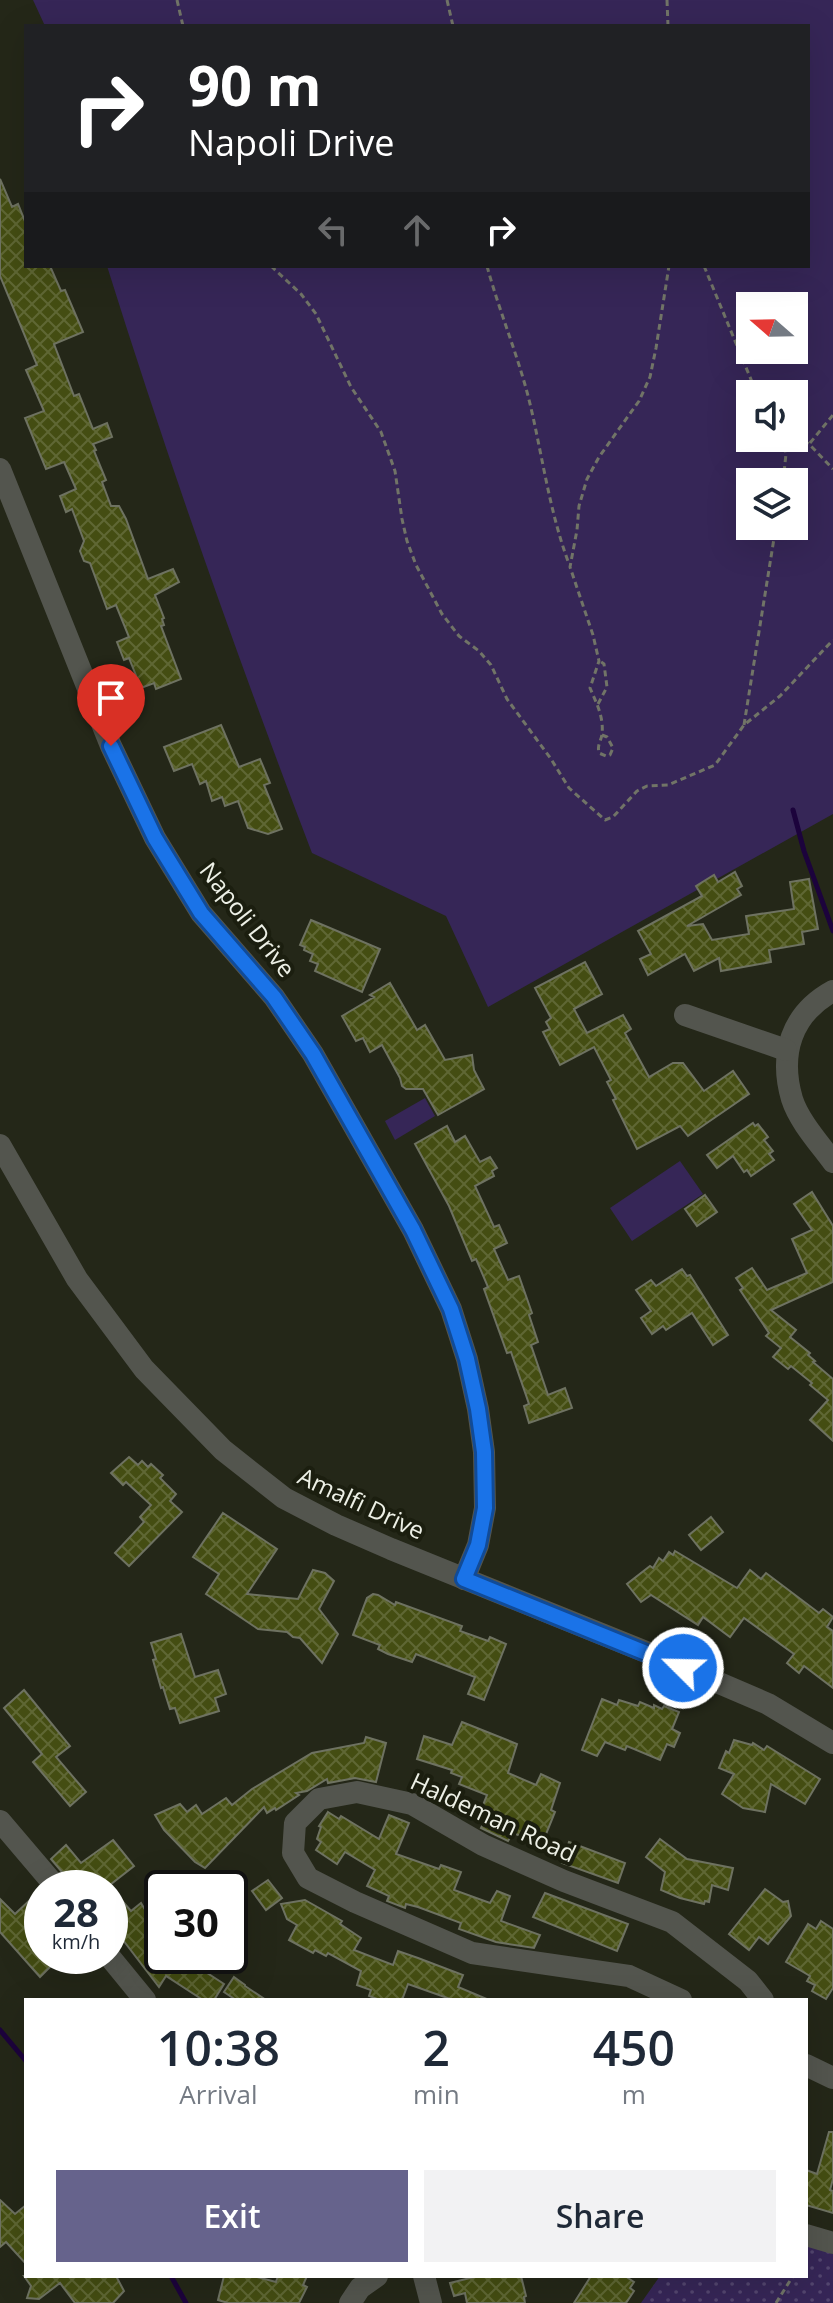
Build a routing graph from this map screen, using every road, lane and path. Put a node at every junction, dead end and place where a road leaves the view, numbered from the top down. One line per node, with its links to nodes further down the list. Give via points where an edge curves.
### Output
1 (177, 0): 4 (path)
2 (447, 0): 5 (path)
3 (667, 0): 6 (path)
4 (183, 24)
5 (453, 24)
6 (668, 24)
7 (273, 268): 21 (path, via 316,314 351,387 381,432 395,471 407,541 442,614 491,665 507,699 569,788 605,820 637,791 668,785 715,765)
8 (488, 268): 17 (path, via 530,405)
9 (669, 268): 17 (path, via 650,377 587,479)
10 (705, 268): 11 (path)
11 (751, 380)
12 (833, 415): 13 (path)
13 (809, 444): 15 (path)
14 (0, 469): 28 (street, Napoli Drive, via 111,746 155,838 201,913 274,997 313,1054 413,1230 451,1309 467,1359 484,1452 485,1508)
15 (833, 469)
16 (774, 540): 21 (path)
17 (570, 567): 19 (path)
18 (833, 640): 21 (path)
19 (599, 661): 20 (path, via 590,688); 20 (path, via 607,687)
20 (598, 704): 22 (path)
21 (744, 725)
22 (602, 735): 22 (path, via 599,753 610,755 613,748)
23 (833, 991): 25 (street, via 801,1017)
24 (685, 1015): 25 (street)
25 (786, 1050): 27 (street, via 793,1101)
26 (0, 1145): 28 (street, Amalfi Drive, via 77,1279 144,1369 223,1450 308,1512)
27 (833, 1162)
28 (464, 1579): 29 (street, Amalfi Drive, via 768,1704)
29 (833, 1743)
30 (0, 1821): 31 (street)
31 (42, 1870)
32 (124, 1974): 33 (street)
33 (143, 1998)
34 (677, 1998): 35 (street, Haldeman Road, via 629,1976 472,1953 355,1902 308,1878 293,1853 295,1823 319,1799 357,1792 412,1804 483,1845 672,1922 748,1981)
35 (761, 1998)
36 (808, 2236): 37 (street)
37 (833, 2243)
38 (374, 2278): 41 (street)
39 (425, 2278): 42 (street)
40 (792, 2278): 43 (path)
41 (350, 2303)
42 (431, 2303)
43 (776, 2303)

